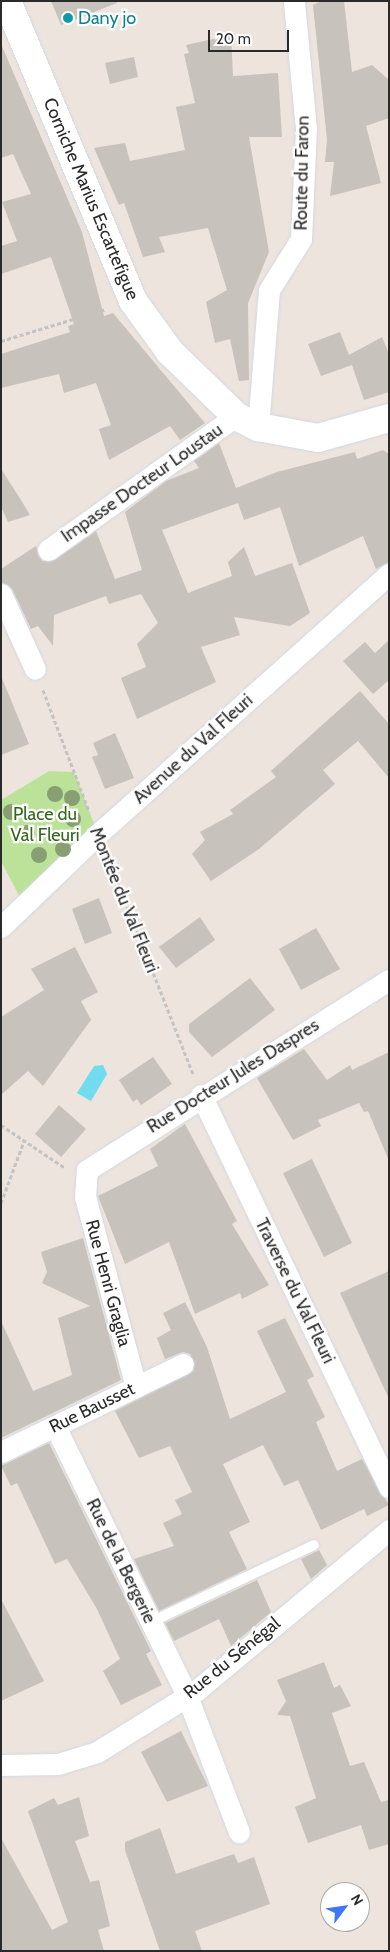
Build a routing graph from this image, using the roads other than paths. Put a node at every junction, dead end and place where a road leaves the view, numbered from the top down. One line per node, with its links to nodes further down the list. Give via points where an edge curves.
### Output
1 (7, 1): 4 (main road, Corniche Marius Escartefigue, via 133,301 170,352)
2 (294, 1): 4 (street, Route du Faron, via 306,129 301,239 270,290)
3 (389, 418): 4 (main road, via 318,438)
4 (247, 421): 5 (street, Impasse Docteur Loustau)
5 (48, 550)
6 (389, 574): 9 (street, Avenue du Val Fleuri, via 98,834)
7 (1, 594): 8 (street)
8 (35, 669)
9 (1, 927)
10 (389, 980): 11 (street, Rue Docteur Jules Daspres)
11 (201, 1095): 12 (street, Rue Docteur Jules Daspres, via 95,1163); 17 (street, Traverse du Val Fleuri)
12 (84, 1178): 14 (street, Rue Henri Graglia)
13 (183, 1364): 14 (street, Rue Bausset)
14 (136, 1387): 15 (street, Rue Bausset)
15 (55, 1426): 16 (street, Rue Bausset); 20 (street, Rue de la Bergerie)
16 (1, 1452)
17 (389, 1487)
18 (389, 1530): 21 (street, Rue du Sénégal)
19 (314, 1545): 20 (lane)
20 (151, 1622): 21 (street, Rue de la Bergerie)
21 (187, 1696): 22 (street, Rue du Sénégal, via 84,1758); 23 (street, Rue de la Bergerie)
22 (1, 1765)
23 (240, 1832)

